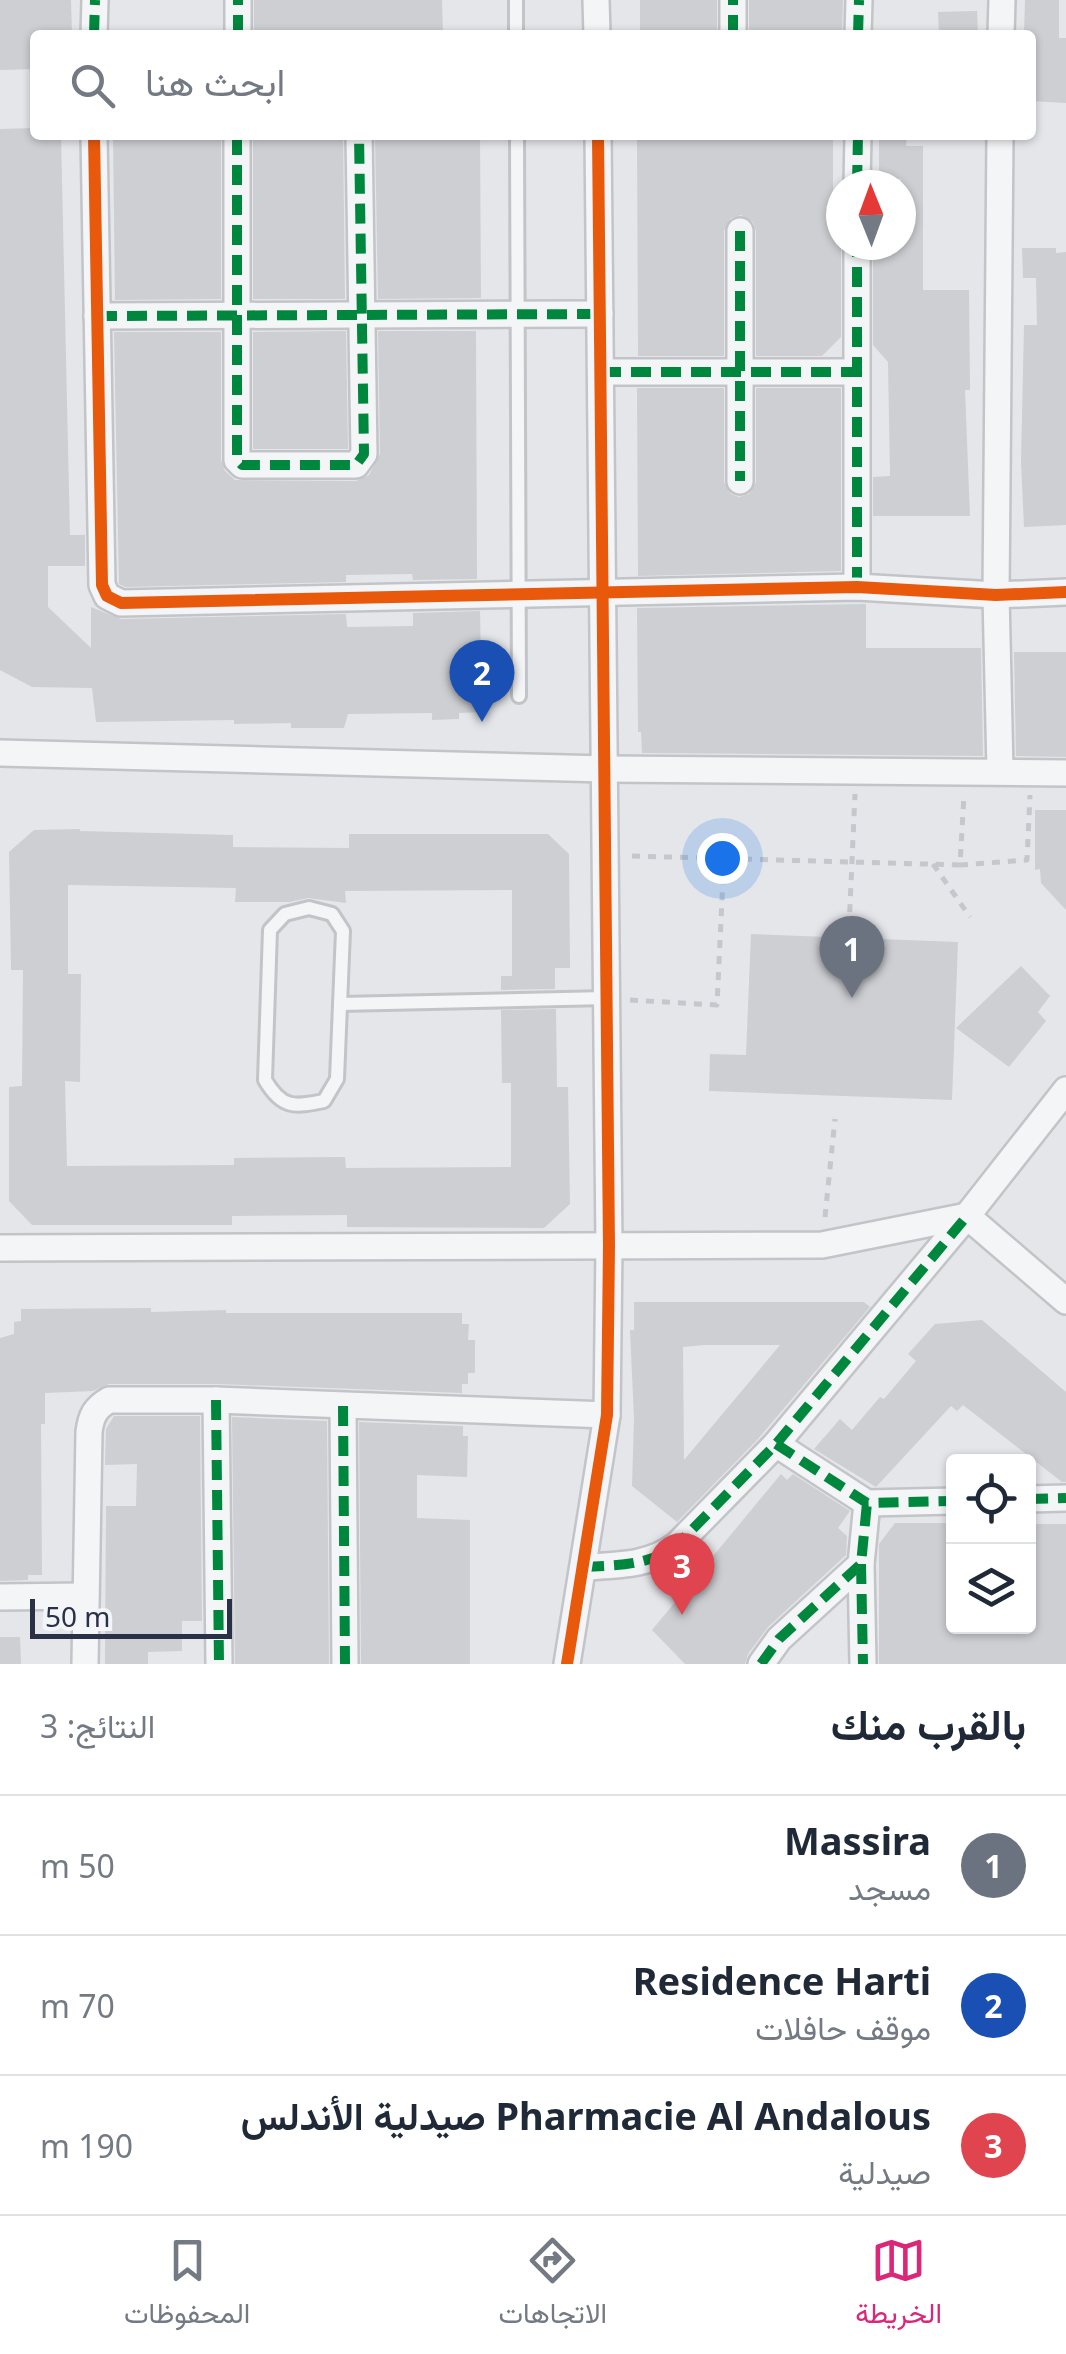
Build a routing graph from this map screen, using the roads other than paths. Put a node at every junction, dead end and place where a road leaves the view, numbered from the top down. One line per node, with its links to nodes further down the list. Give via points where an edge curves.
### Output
1 (95, 0): 8 (street)
2 (238, 0): 9 (street)
3 (516, 0): 10 (lane)
4 (596, 0): 11 (street)
5 (733, 0): 12 (street)
6 (859, 0): 13 (street)
7 (1002, 0): 14 (street)
8 (94, 30)
9 (238, 30)
10 (516, 30)
11 (597, 30)
12 (732, 30)
13 (858, 30)
14 (1001, 30)
15 (94, 140): 29 (street)
16 (237, 140): 28 (street)
17 (359, 140): 25 (street)
18 (517, 140): 26 (lane)
19 (598, 140): 27 (street)
20 (858, 140): 22 (street)
21 (1000, 140): 38 (street)
22 (858, 170)
23 (740, 231): 30 (street)
24 (857, 260): 32 (street)
25 (364, 314): 26 (street); 28 (street); 28 (street, via 364,454 356,465 237,460)
26 (518, 314): 27 (street); 37 (lane)
27 (600, 314): 31 (street)
28 (236, 315): 29 (street)
29 (97, 316): 37 (street, via 107,596 121,603)
30 (742, 371): 31 (street); 32 (street); 33 (street)
31 (601, 372): 35 (street)
32 (856, 372): 34 (street)
33 (740, 481)
34 (857, 587): 35 (street); 38 (street)
35 (603, 592): 37 (street); 41 (street)
36 (1066, 592): 38 (street)
37 (519, 594): 39 (lane)
38 (996, 596): 42 (street)
39 (520, 696)
40 (0, 753): 41 (street)
41 (606, 769): 42 (street); 44 (street)
42 (1000, 770): 43 (street)
43 (1066, 774)
44 (607, 998): 45 (lane); 48 (street)
45 (340, 1004): 45 (lane, via 344,932 332,914 309,908 286,914 270,930 265,1080 276,1098 297,1106 324,1101 337,1079)
46 (1066, 1090): 47 (street)
47 (967, 1216): 48 (street, via 822,1245); 50 (street); 54 (street)
48 (610, 1246): 49 (street); 53 (street)
49 (0, 1248)
50 (1066, 1301)
51 (216, 1400): 52 (street); 62 (street, via 125,1398 99,1406 89,1432); 64 (street)
52 (343, 1406): 53 (street); 65 (street)
53 (607, 1415): 60 (street)
54 (776, 1444): 58 (street); 60 (street, via 661,1557)
55 (1066, 1498): 56 (street)
56 (1036, 1499)
57 (946, 1501): 58 (street)
58 (867, 1503): 59 (street)
59 (861, 1564): 67 (street); 68 (street)
60 (584, 1567): 66 (street)
61 (0, 1596): 62 (street)
62 (85, 1596): 63 (street)
63 (85, 1664)
64 (219, 1664)
65 (344, 1664)
66 (566, 1664)
67 (761, 1664)
68 (863, 1664)

